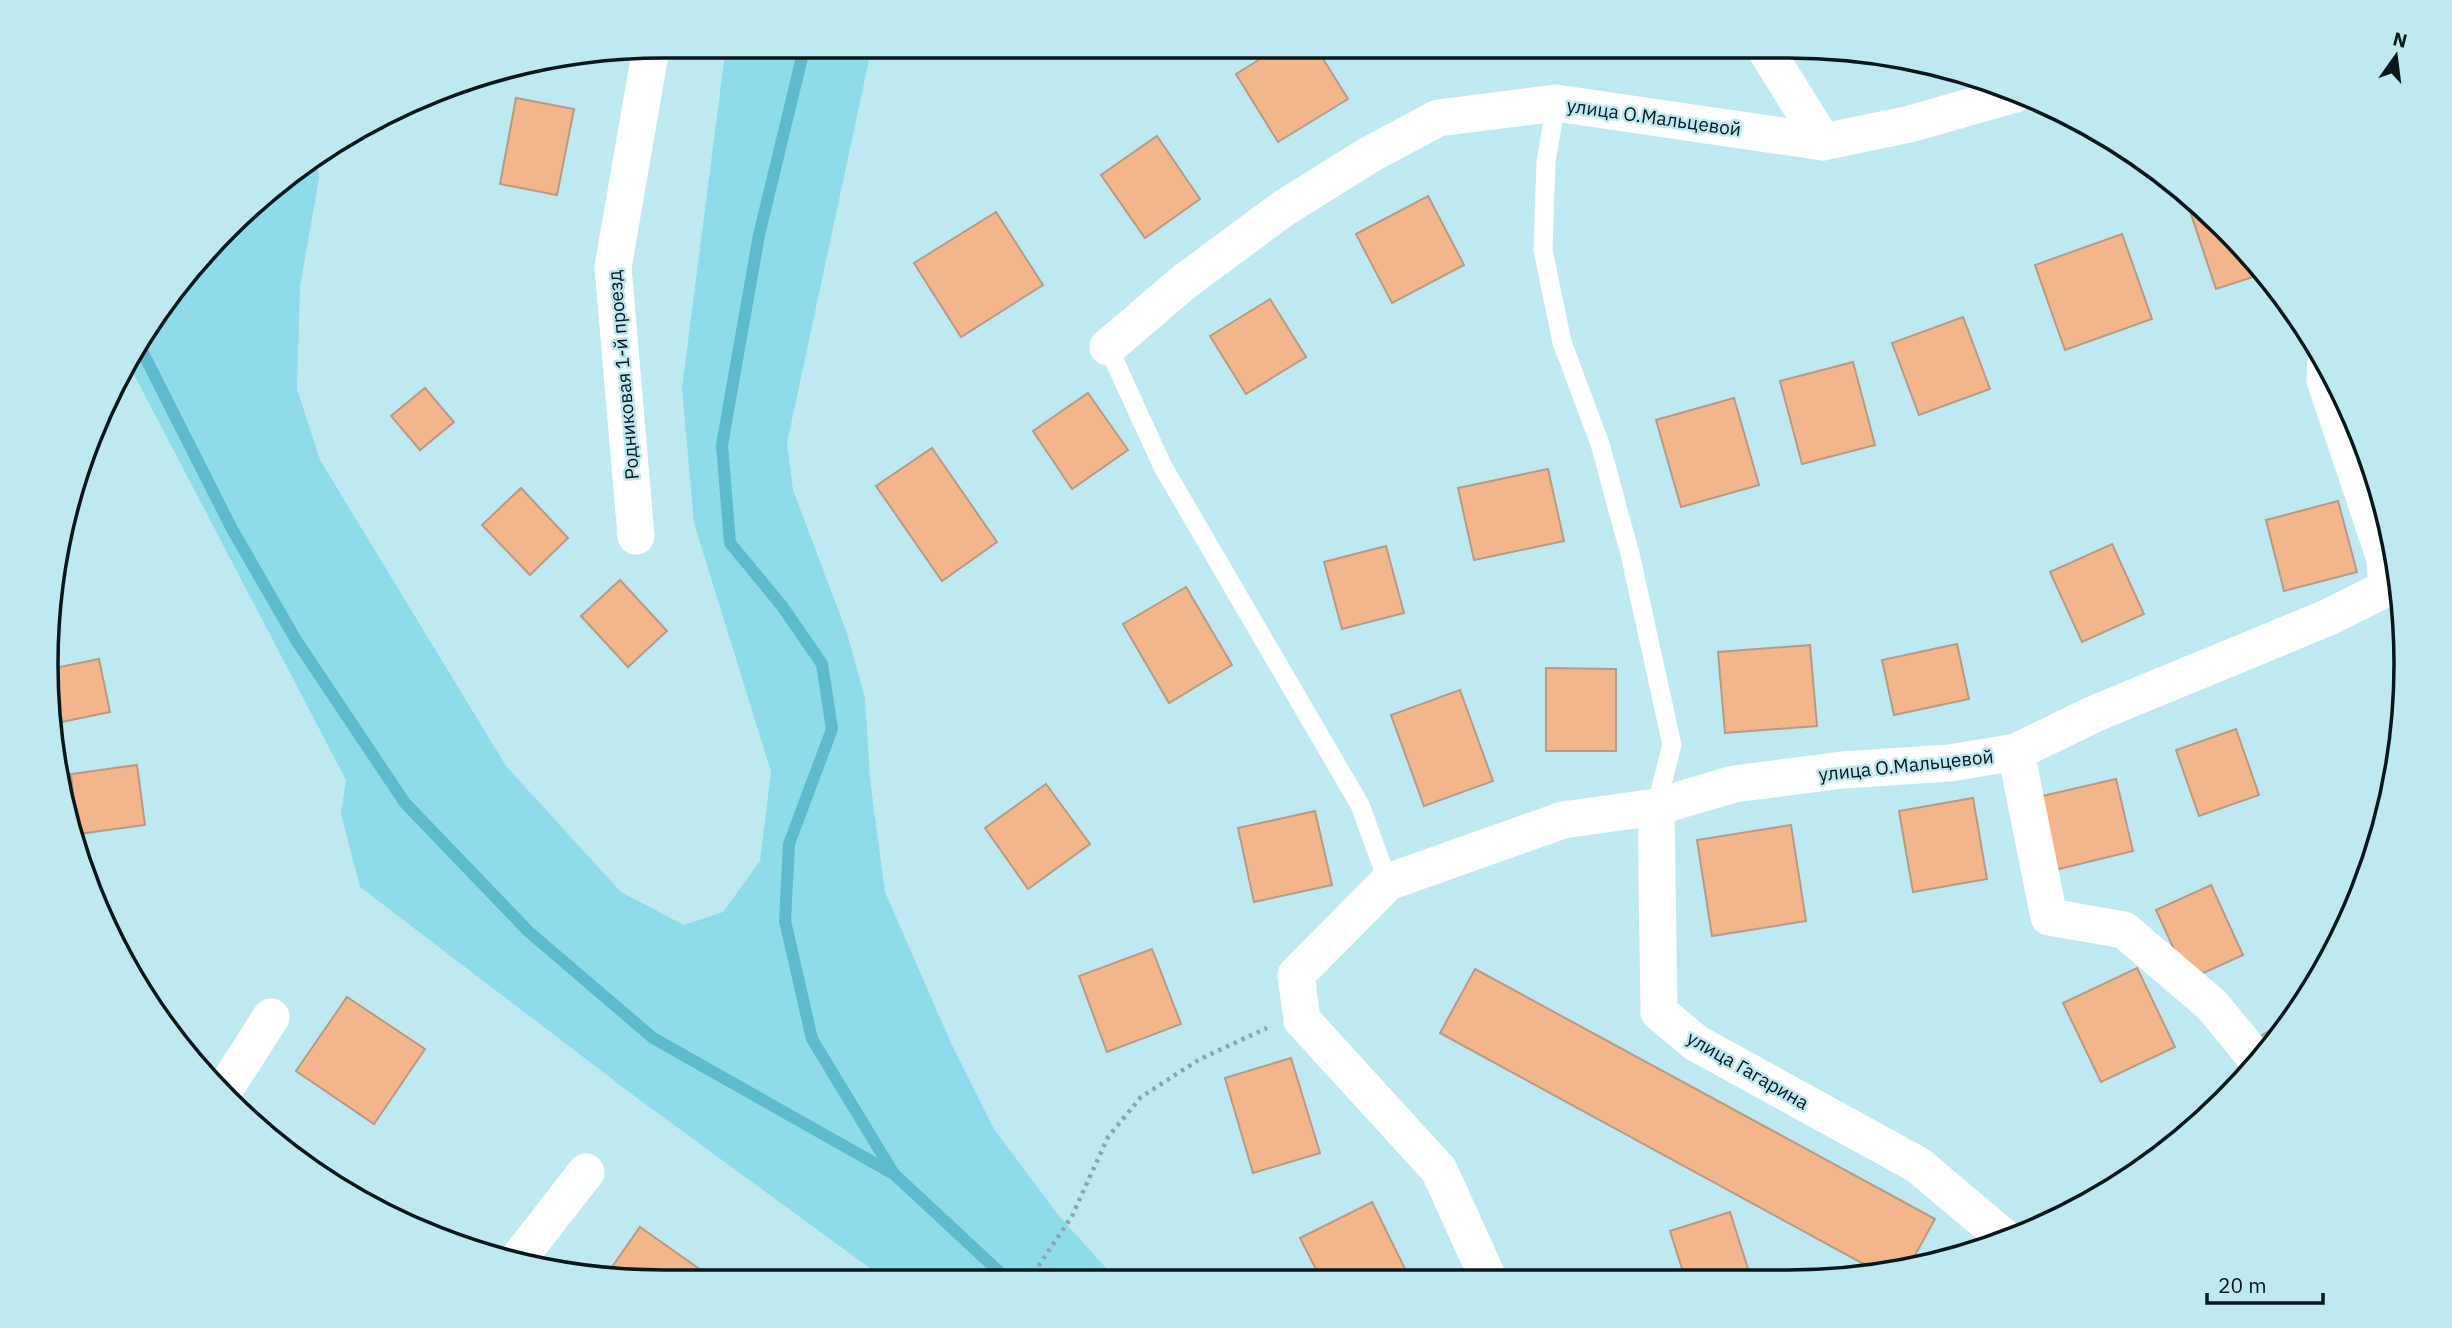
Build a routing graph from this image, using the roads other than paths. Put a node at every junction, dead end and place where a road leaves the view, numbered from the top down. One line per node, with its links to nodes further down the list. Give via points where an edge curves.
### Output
1 (649, 58): 8 (street, Родниковая 1-й проезд, via 612,267)
2 (1771, 58): 5 (street)
3 (2003, 97): 5 (street, улица О.Мальцевой)
4 (1556, 103): 5 (street, улица О.Мальцевой); 6 (street, улица О.Мальцевой, via 1438,118 1369,155 1284,208 1184,282); 12 (lane, via 1546,162 1543,250 1562,342 1600,444 1630,554 1672,745)
5 (1823, 142)
6 (1108, 347): 13 (lane, via 1163,467 1360,805)
7 (2328, 388): 9 (street, улица О.Мальцевой)
8 (636, 536)
9 (2385, 559)
10 (2390, 596): 11 (street, улица О.Мальцевой, via 2094,714)
11 (2017, 752): 12 (street, улица О.Мальцевой, via 1734,784); 15 (street, via 2049,917 2124,930 2212,1005)
12 (1656, 807): 13 (street, улица О.Мальцевой, via 1563,820); 18 (street, улица Гагарина, via 1659,1012 1696,1043 1918,1165)
13 (1388, 882): 20 (street, улица О.Мальцевой, via 1296,975 1302,1020 1439,1170)
14 (271, 1017): 16 (street)
15 (2252, 1054)
16 (227, 1085)
17 (586, 1171): 19 (street)
18 (1998, 1232)
19 (522, 1254)
20 (1484, 1270)

